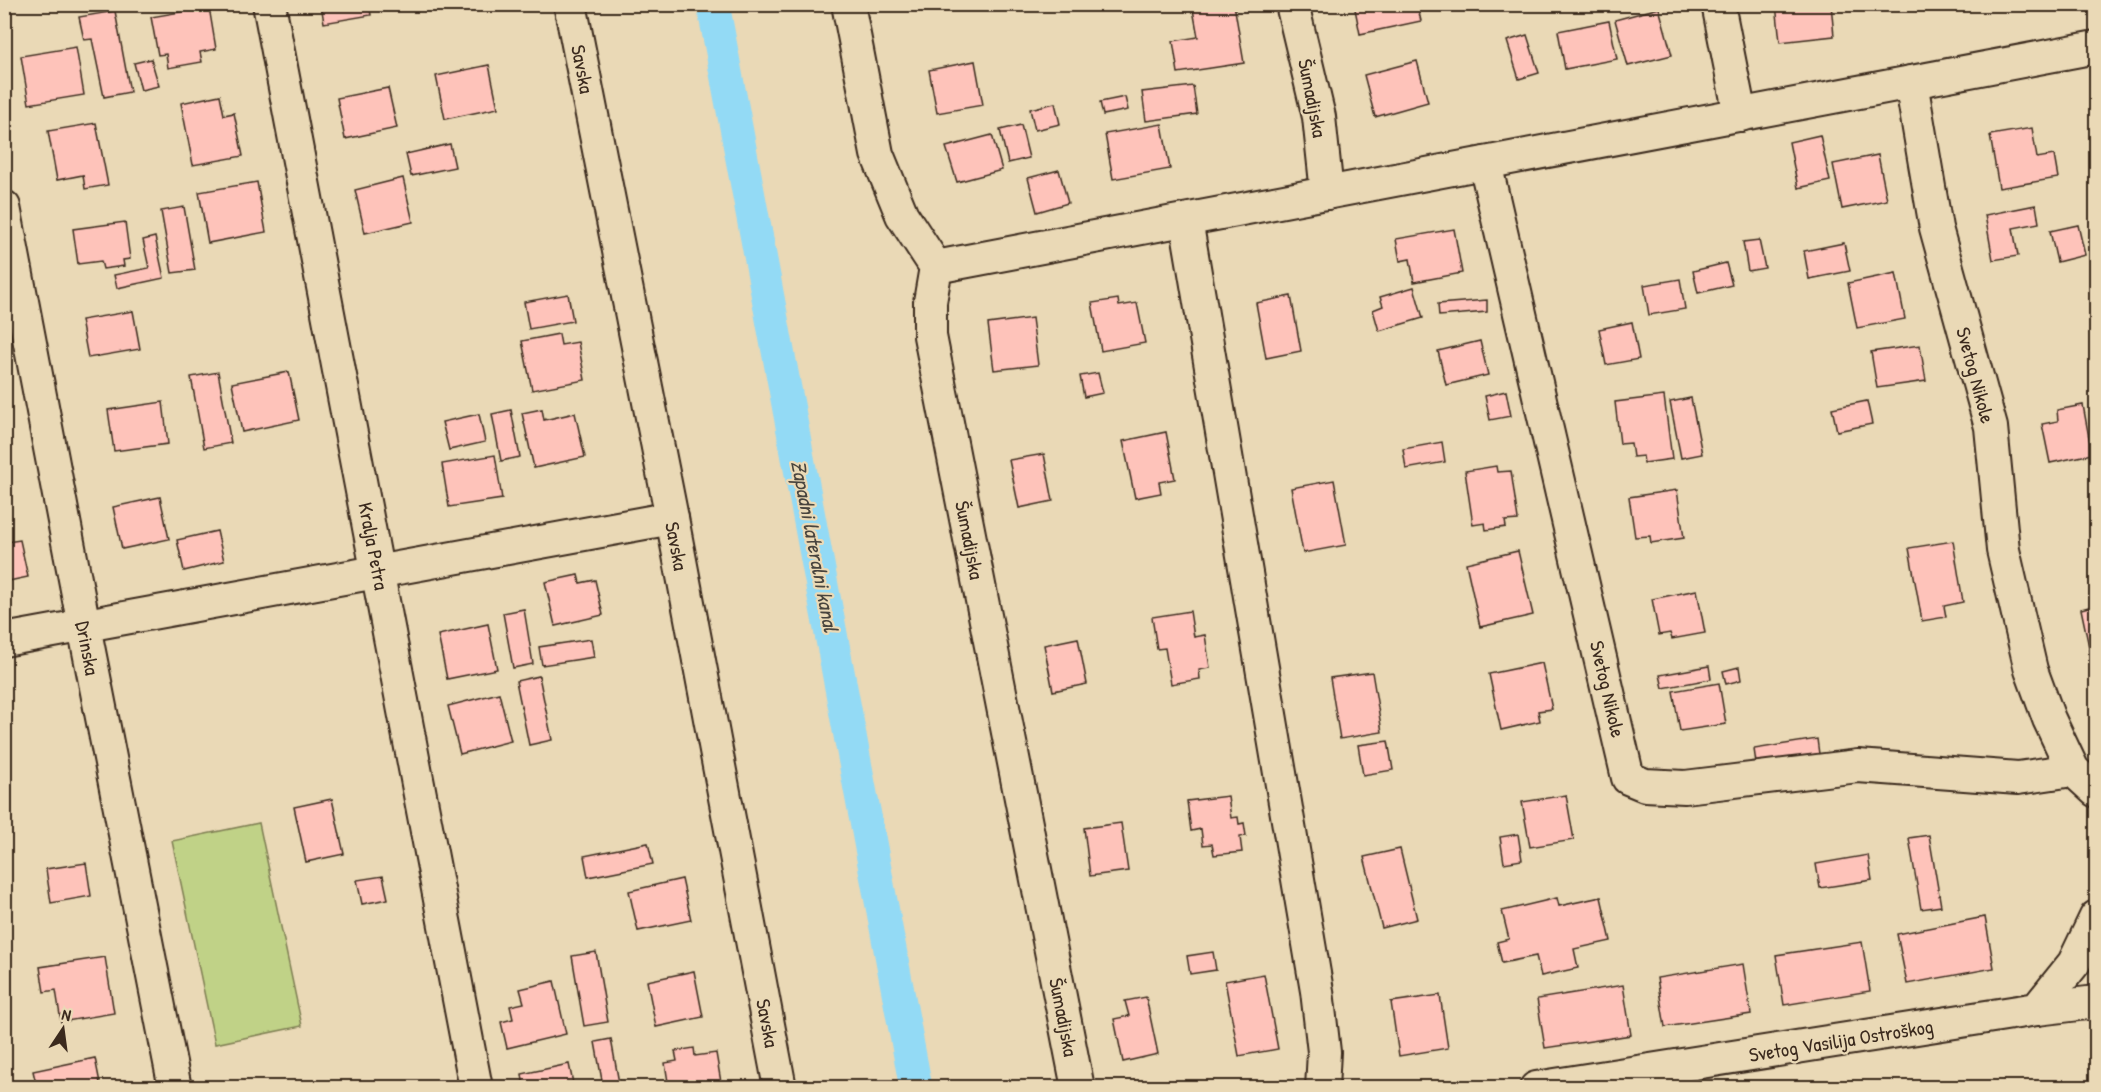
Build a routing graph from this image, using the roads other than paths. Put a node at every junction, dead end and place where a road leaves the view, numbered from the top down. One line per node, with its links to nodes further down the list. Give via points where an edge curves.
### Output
1 (269, 4): 15 (street, Kralja Petra)
2 (570, 4): 14 (street, Savska)
3 (848, 4): 13 (street, via 877,154 902,215)
4 (1292, 4): 10 (street, Šumadijska, via 1319,117)
5 (1718, 4): 8 (street)
6 (2097, 47): 7 (street)
7 (1911, 82): 8 (street); 18 (street, Svetog Nikole, via 1936,228 1991,427 2006,561 2031,670)
8 (1740, 115): 9 (street)
9 (1485, 163): 10 (street); 18 (street, Svetog Nikole, via 1628,778 1645,784 1685,787 1858,766 2018,778)
10 (1327, 193): 12 (street)
11 (4, 207): 16 (street, Drinska)
12 (1186, 220): 13 (street); 27 (street, via 1317,991 1324,1052)
13 (936, 267): 26 (street, Šumadijska, via 930,336)
14 (672, 518): 15 (street); 25 (street, Savska)
15 (379, 572): 16 (street); 24 (street, Kralja Petra)
16 (84, 626): 17 (street); 23 (street, Drinska)
17 (4, 640)
18 (2073, 770): 19 (street, Svetog Nikole)
19 (2097, 791)
20 (2097, 917): 22 (street, via 2074,963)
21 (2097, 1002): 22 (street, Svetog Vasilija Ostroškog)
22 (2037, 1010): 28 (street, Svetog Vasilija Ostroškog)
23 (176, 1088)
24 (476, 1088)
25 (780, 1088)
26 (1078, 1088)
27 (1322, 1088)
28 (1536, 1088)

